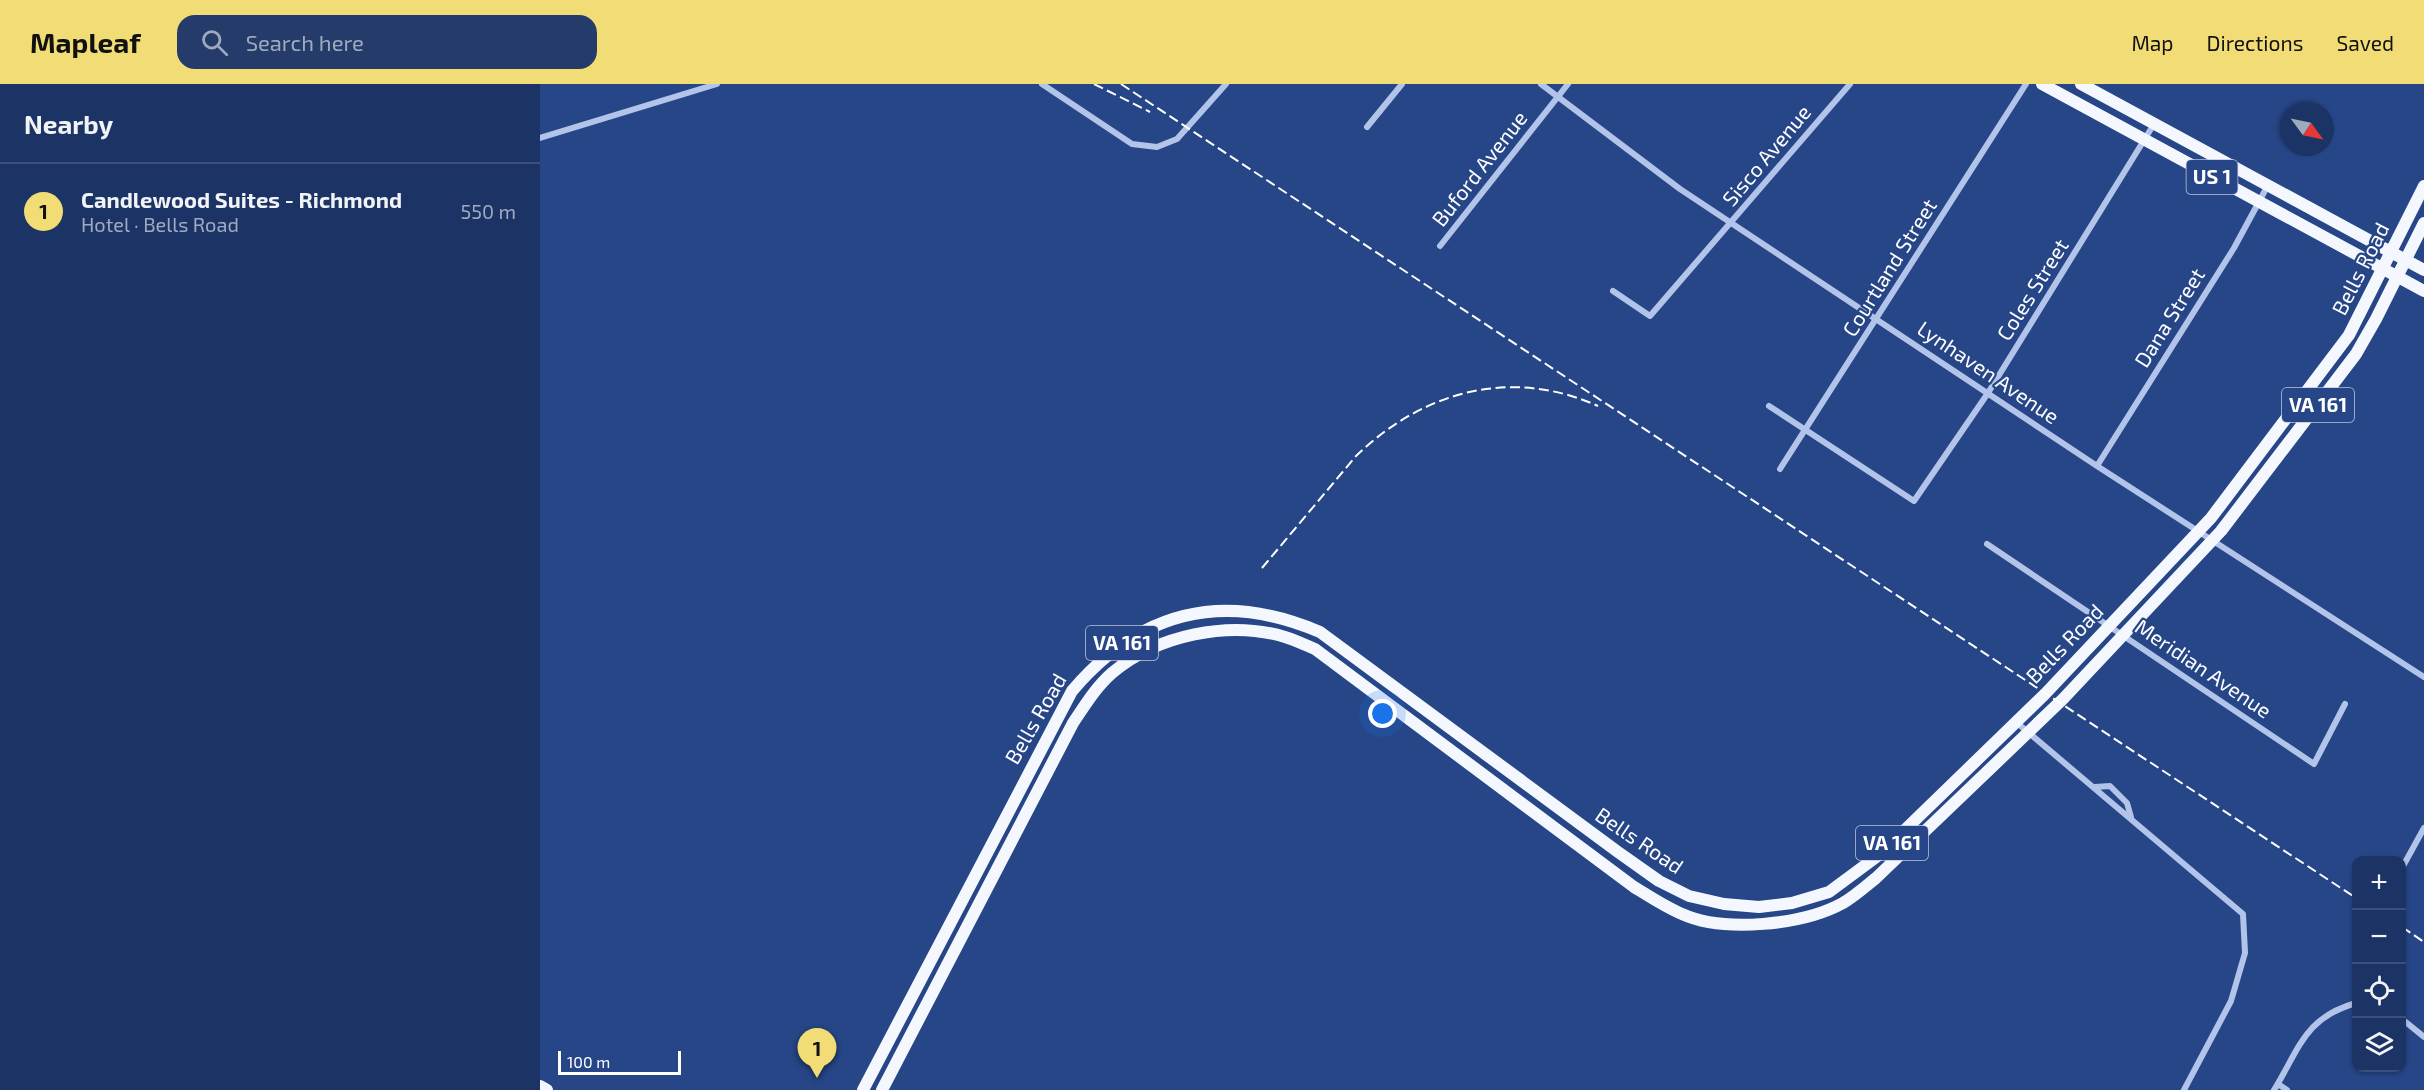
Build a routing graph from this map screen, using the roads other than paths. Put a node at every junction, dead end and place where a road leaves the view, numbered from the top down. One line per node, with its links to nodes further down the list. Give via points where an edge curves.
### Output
1 (717, 84): 14 (street)
2 (1042, 84): 3 (street, via 1132,144 1157,147 1177,139)
3 (1226, 84)
4 (1402, 84): 13 (street)
5 (1541, 84): 11 (street, Lynhaven Avenue)
6 (1568, 84): 11 (street, Buford Avenue)
7 (1850, 84): 19 (street, Sisco Avenue)
8 (2026, 84): 29 (street, Courtland Street)
9 (2042, 84): 15 (main road, US 1)
10 (2081, 84): 12 (main road, US 1)
11 (1557, 98): 19 (street, Lynhaven Avenue, via 1680,189); 21 (street, Buford Avenue)
12 (2154, 124): 15 (street, Coles Street); 16 (main road, US 1)
13 (1367, 127)
14 (540, 138)
15 (2145, 140): 18 (main road, US 1); 30 (street, Coles Street)
16 (2268, 185): 18 (street, Dana Street); 22 (main road, US 1)
17 (2424, 186): 22 (main road, Bells Road / VA 161)
18 (2259, 202): 24 (main road, US 1); 33 (street, Dana Street)
19 (1732, 222): 27 (street, Sisco Avenue, via 1650,316); 29 (street, Lynhaven Avenue)
20 (2424, 223): 23 (main road, Bells Road / VA 161)
21 (1440, 246)
22 (2392, 252): 23 (main road, US 1); 24 (main road, Bells Road / VA 161)
23 (2406, 260): 25 (main road, US 1); 26 (main road, Bells Road / VA 161)
24 (2384, 268): 26 (main road, US 1); 35 (main road, Bells Road / VA 161, via 2337,352)
25 (2424, 270)
26 (2398, 276): 28 (main road, US 1); 36 (main road, Bells Road / VA 161, via 2356,354)
27 (1613, 291)
28 (2424, 291)
29 (1877, 319): 30 (street, Lynhaven Avenue); 32 (street, Courtland Street)
30 (1988, 393): 32 (street, Coles Street, via 1914,501); 33 (street, Lynhaven Avenue)
31 (1769, 406): 32 (street)
32 (1805, 431): 34 (street, Courtland Street)
33 (2097, 466): 35 (street, Lynhaven Avenue)
34 (1780, 469)
35 (2199, 531): 36 (street, Lynhaven Avenue); 38 (main road, Bells Road / VA 161)
36 (2213, 540): 39 (main road, Bells Road / VA 161); 40 (street, Lynhaven Avenue)
37 (1987, 544): 38 (street, Meridian Avenue)
38 (2109, 626): 39 (street, Meridian Avenue); 44 (main road, Bells Road / VA 161)
39 (2123, 636): 43 (street, Meridian Avenue, via 2314,764); 45 (main road, Bells Road / VA 161)
40 (2424, 677)
41 (1383, 678): 42 (main road); 46 (main road, Bells Road / VA 161, via 1320,632 1293,620 1236,612 1164,620 1127,639 1095,663 1072,691); 48 (main road, Bells Road / VA 161)
42 (1373, 692): 47 (main road, Bells Road / VA 161, via 1315,649 1285,636 1231,631 1192,634 1130,659 1111,673 1073,723); 51 (main road, Bells Road / VA 161)
43 (2344, 704)
44 (2016, 722): 45 (street); 49 (main road, Bells Road / VA 161)
45 (2028, 732): 52 (main road, Bells Road / VA 161); 64 (street, via 2095,787 2110,786 2127,803 2132,818 2243,914 2246,953 2231,1001)
46 (1021, 785): 47 (main road); 54 (main road, Bells Road / VA 161)
47 (1037, 792): 56 (main road, Bells Road / VA 161)
48 (1571, 818): 49 (main road, Bells Road / VA 161, via 1659,881 1689,896 1759,907 1792,903 1829,892 1879,855); 51 (main road)
49 (1917, 820): 52 (main road)
50 (2424, 828): 53 (street)
51 (1559, 831): 52 (main road, Bells Road / VA 161, via 1634,887 1684,915 1721,924 1757,924 1816,914 1844,903 1876,879)
52 (1926, 831)
53 (2406, 861)
54 (907, 1004): 56 (main road); 62 (main road, Bells Road / VA 161)
55 (2352, 1004): 60 (street, via 2335,1009 2306,1033)
56 (923, 1011): 63 (main road, Bells Road / VA 161)
57 (2406, 1022): 58 (street)
58 (2424, 1037)
59 (540, 1086): 61 (main road)
60 (2276, 1087): 65 (street)
61 (547, 1090)
62 (863, 1090)
63 (882, 1090)
64 (2184, 1090)
65 (2287, 1090)

